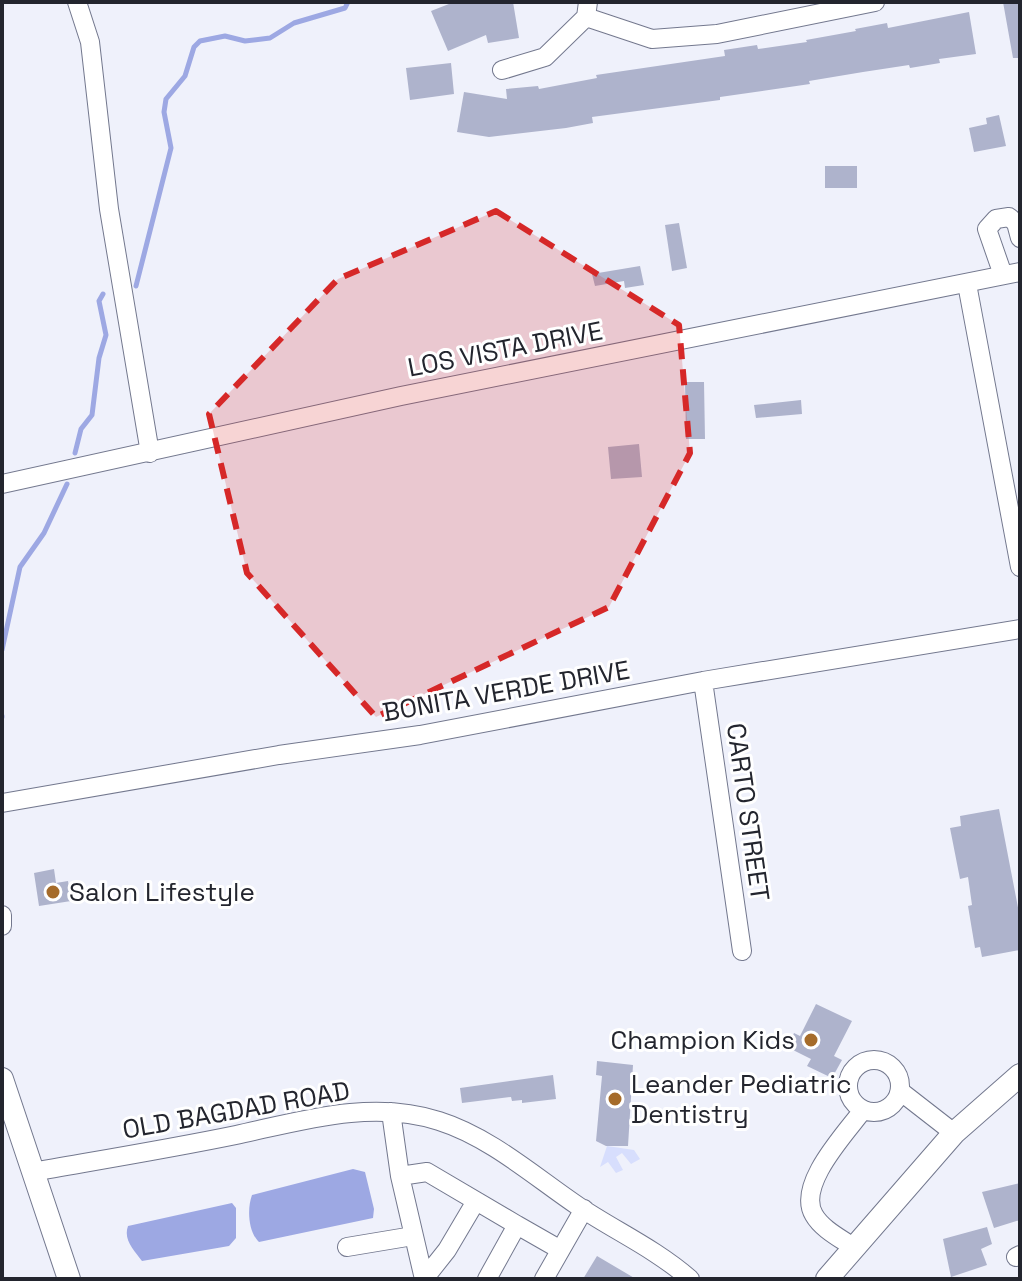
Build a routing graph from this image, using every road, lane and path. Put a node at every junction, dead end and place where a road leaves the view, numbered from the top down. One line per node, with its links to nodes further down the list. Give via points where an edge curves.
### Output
1 (77, 2): 8 (street, via 90,42 109,209)
2 (875, 2): 3 (street, via 717,34 652,39)
3 (587, 9): 4 (street, via 545,57)
4 (502, 70)
5 (1020, 238): 6 (street, via 1009,217 996,219 987,229)
6 (1012, 274): 7 (street, LOS VISTA DRIVE)
7 (967, 284): 8 (street, LOS VISTA DRIVE, via 401,396); 10 (street)
8 (150, 453): 9 (street, LOS VISTA DRIVE)
9 (2, 484)
10 (1020, 567)
11 (1020, 629): 12 (street, BONITA VERDE DRIVE)
12 (703, 681): 13 (street, BONITA VERDE DRIVE, via 420,735); 16 (street, CARTO STREET)
13 (2, 803)
14 (2, 915): 15 (street)
15 (2, 926)
16 (742, 951)
17 (1020, 1075): 22 (main road)
18 (2, 1079): 23 (main road)
19 (900, 1091): 20 (street, via 883,1111); 20 (street, via 898,1075 886,1062 861,1062 847,1083 851,1100); 22 (street)
20 (863, 1110): 30 (street, via 810,1190 811,1212 819,1223)
21 (391, 1112): 23 (street, OLD BAGDAD ROAD, via 314,1117); 24 (street); 26 (street, OLD BAGDAD ROAD, via 439,1121 480,1140)
22 (954, 1133): 30 (main road)
23 (32, 1172): 32 (main road)
24 (400, 1176): 25 (street, via 427,1172); 28 (street)
25 (476, 1201): 27 (street); 28 (street, via 424,1279)
26 (584, 1209): 31 (street); 35 (street, OLD BAGDAD ROAD, via 662,1255)
27 (517, 1225): 31 (street); 33 (street)
28 (413, 1236): 29 (street)
29 (347, 1247)
30 (853, 1247): 36 (main road)
31 (559, 1249): 34 (street)
32 (69, 1279)
33 (487, 1279)
34 (544, 1279)
35 (690, 1279)
36 (827, 1279)

